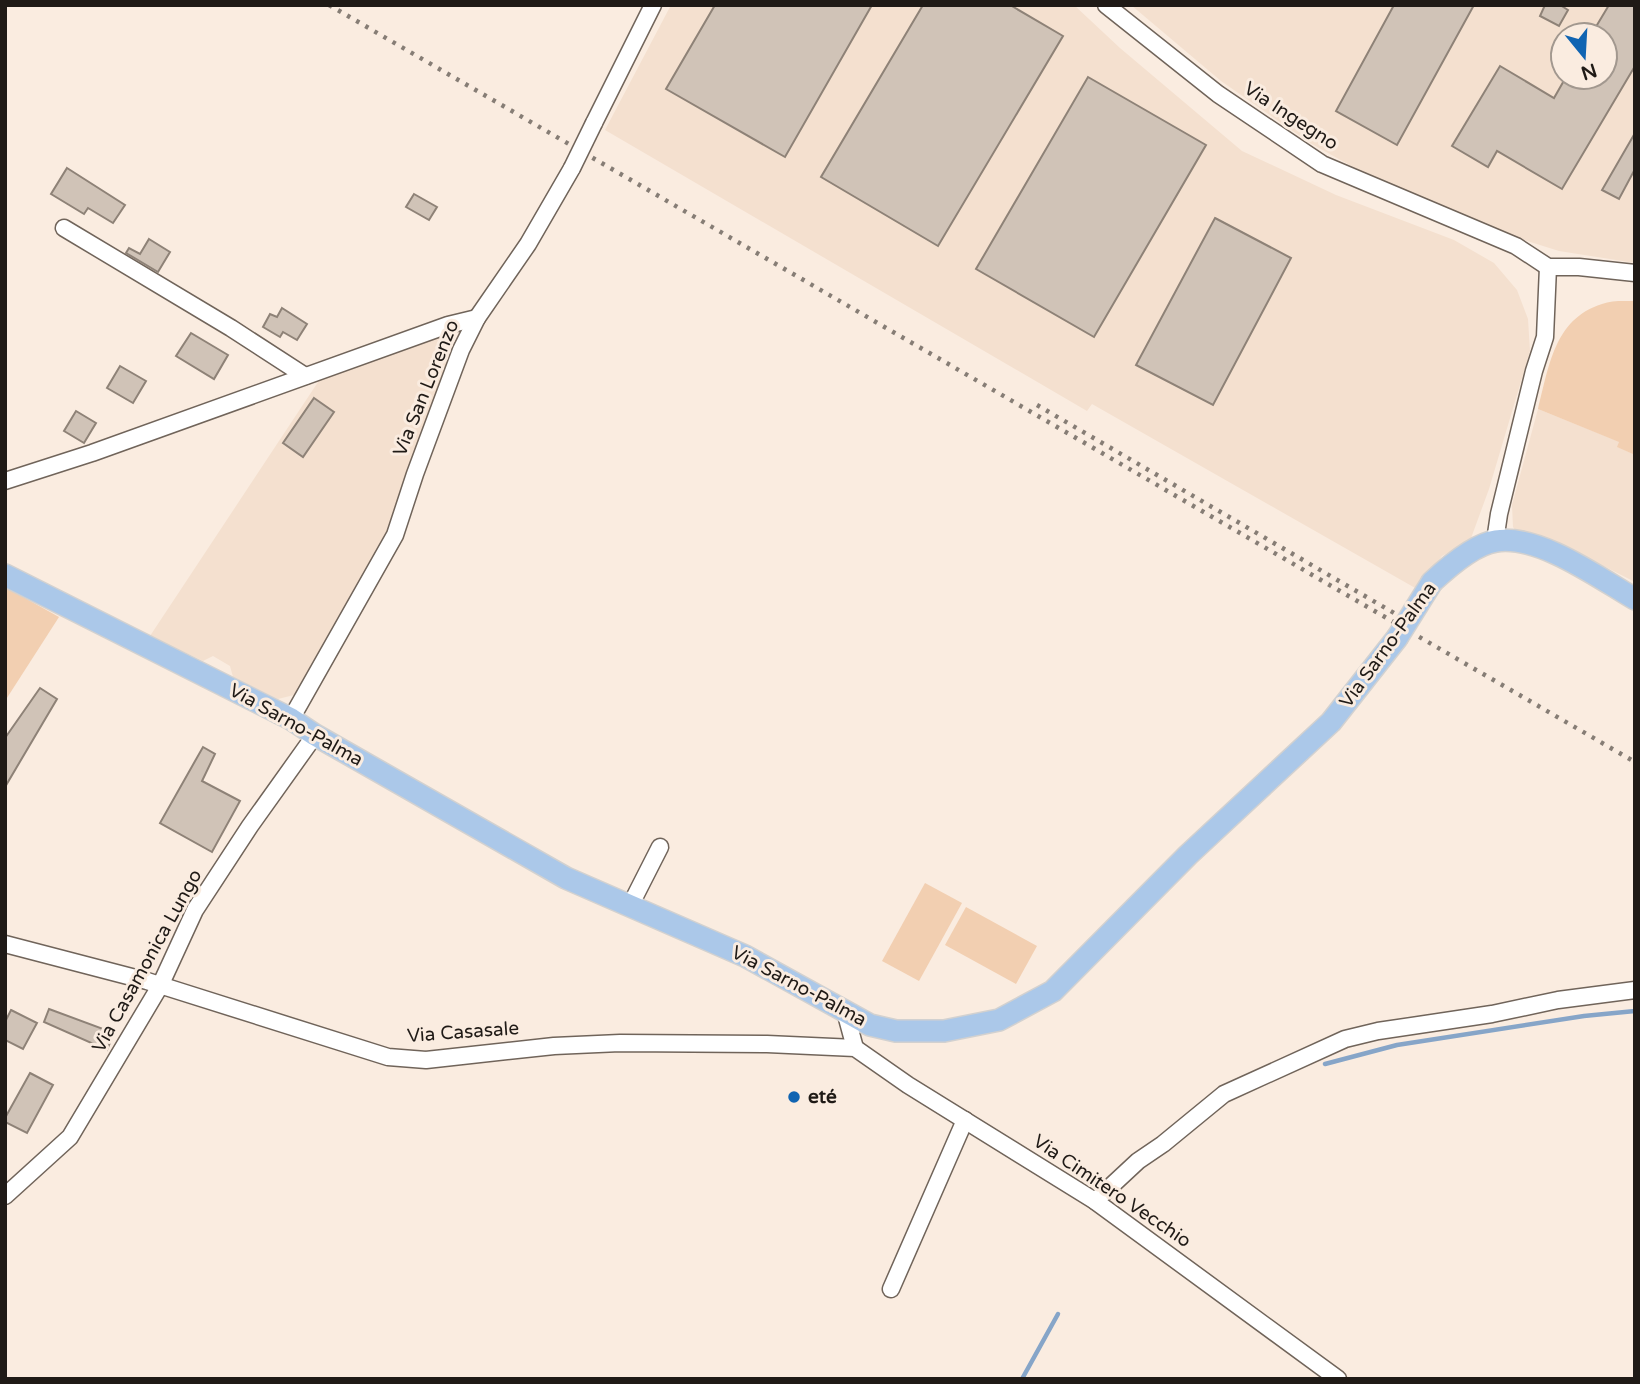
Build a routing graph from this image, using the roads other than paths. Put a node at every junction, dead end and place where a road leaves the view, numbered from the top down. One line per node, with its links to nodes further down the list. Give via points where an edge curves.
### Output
1 (653, 5): 6 (street, Via San Lorenzo, bridge, via 572,168)
2 (1106, 5): 4 (street, Via Ingegno, via 1219,94 1322,164 1517,246)
3 (64, 228): 7 (street)
4 (1548, 267): 5 (street); 9 (street, via 1545,337)
5 (1635, 273)
6 (477, 318): 7 (street); 12 (street, Via San Lorenzo, via 461,350 395,535)
7 (304, 376): 8 (street)
8 (5, 481)
9 (1495, 541): 11 (main road, via 1526,543 1567,558); 19 (main road, Via Sarno-Palma, bridge, via 1456,559 1432,582 1397,638 1331,722 1188,855 1053,991 999,1020 944,1031 896,1031 870,1025)
10 (5, 575): 12 (main road, Via Sarno-Palma)
11 (1635, 599)
12 (292, 719): 13 (main road, Via Sarno-Palma)
13 (315, 735): 15 (main road, Via Sarno-Palma, via 566,878); 17 (street, Via Casamonica Lungo, via 195,910)
14 (660, 847): 15 (street)
15 (630, 906): 19 (main road, Via Sarno-Palma, via 746,956)
16 (5, 944): 17 (street, Via Casasale)
17 (160, 986): 20 (street, Via Casasale, via 388,1057 426,1059 620,1043); 22 (street, Via Casamonica Lungo, via 71,1137)
18 (1635, 990): 23 (street, via 1345,1040 1224,1094)
19 (845, 1011): 20 (street)
20 (855, 1048): 21 (street, Via Cimitero Vecchio)
21 (965, 1120): 23 (street, Via Cimitero Vecchio); 24 (street)
22 (5, 1196)
23 (1095, 1201): 25 (street, Via Cimitero Vecchio)
24 (891, 1289)
25 (1338, 1379)

